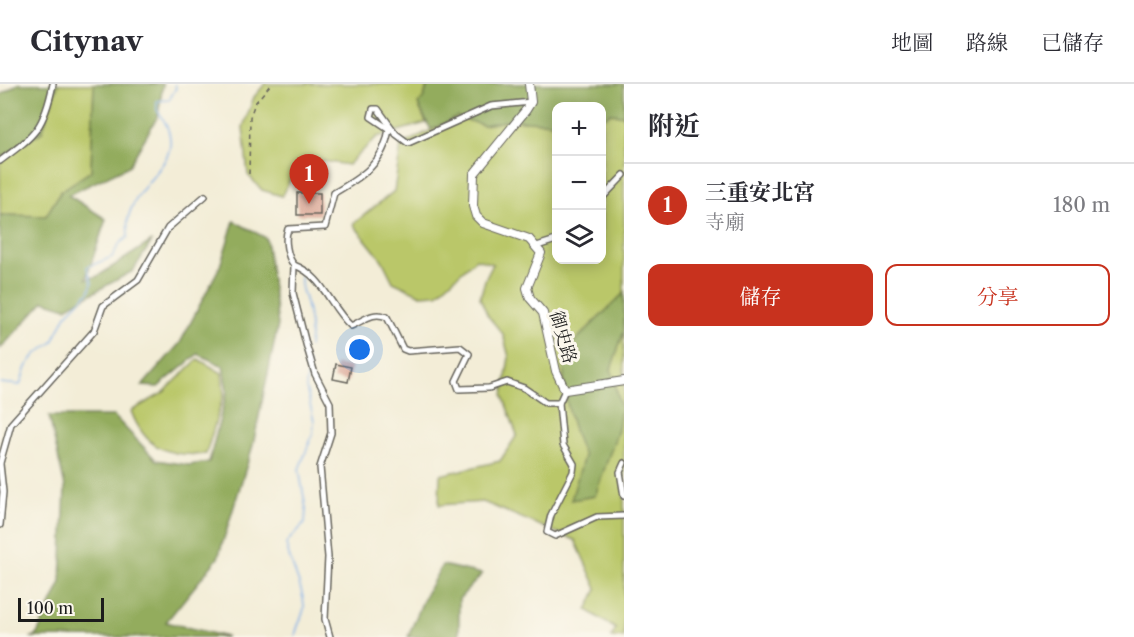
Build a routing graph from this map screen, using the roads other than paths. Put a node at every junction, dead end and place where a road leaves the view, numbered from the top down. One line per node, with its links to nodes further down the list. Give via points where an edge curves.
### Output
1 (53, 84): 4 (street, via 33,137)
2 (529, 84): 3 (street)
3 (531, 102): 9 (street, via 474,174 473,207 483,222); 10 (street, via 491,106 408,143 374,109 371,117 388,129 380,158 360,178 334,193 324,227 288,229 290,260)
4 (0, 162)
5 (624, 175): 6 (street)
6 (606, 194)
7 (205, 196): 14 (street, via 168,228 138,280 103,306 94,331 11,424)
8 (552, 241): 9 (street)
9 (537, 246): 12 (street, 御史路, via 541,253 527,288 543,313 556,371)
10 (294, 265): 13 (street, via 318,280 351,326 369,315 379,314 387,317 403,349 460,348 469,354 456,381 459,389 489,388 507,382 546,403); 19 (street, via 293,293 306,344 330,403 331,433 320,467 328,557 325,619)
11 (624, 381): 12 (street, 御史路)
12 (565, 390): 13 (street)
13 (559, 403): 17 (street, via 563,445 574,464 547,532 555,536 597,517)
14 (0, 463): 18 (street)
15 (624, 463): 16 (street, via 620,472)
16 (624, 496)
17 (624, 516)
18 (0, 525)
19 (330, 637)

